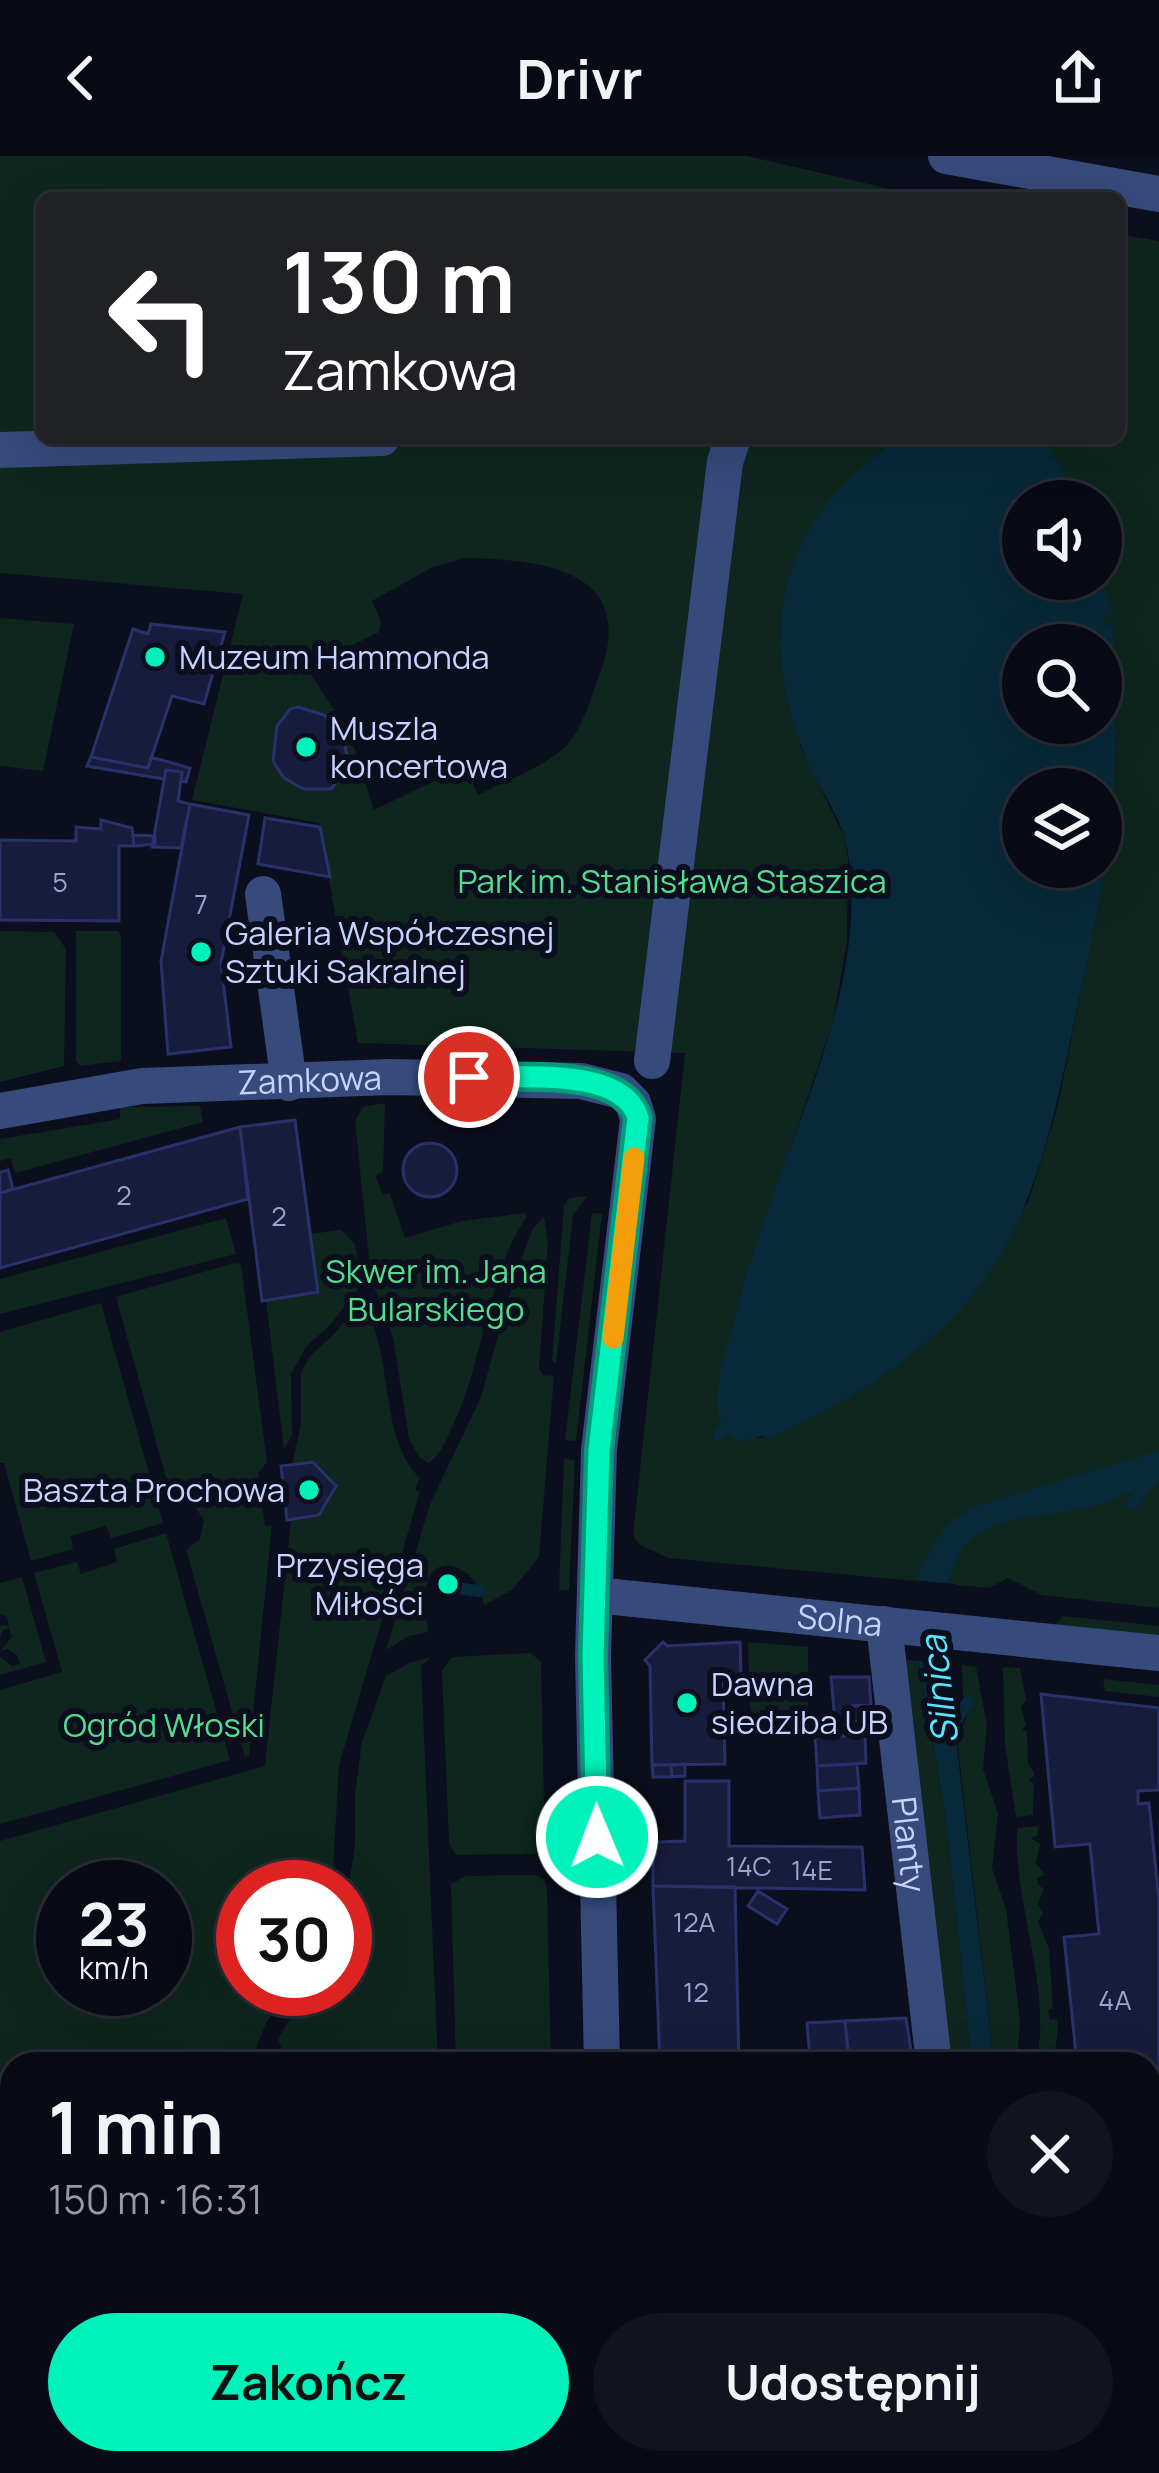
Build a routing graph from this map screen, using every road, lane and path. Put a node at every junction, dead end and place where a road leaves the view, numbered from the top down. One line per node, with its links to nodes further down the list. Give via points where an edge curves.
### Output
1 (946, 156): 2 (street)
2 (1159, 194)
3 (191, 444): 5 (street)
4 (731, 444): 7 (street)
5 (0, 450)
6 (263, 894): 8 (street)
7 (652, 1061)
8 (290, 1082): 9 (street, Zamkowa, via 142,1086); 10 (street, Zamkowa, via 581,1081 621,1091 633,1103 638,1118 599,1450)
9 (0, 1111)
10 (595, 1595): 11 (street, Solna); 13 (street)
11 (896, 1626): 12 (street, Solna); 14 (street, Planty)
12 (1159, 1653)
13 (602, 2052)
14 (933, 2052)

